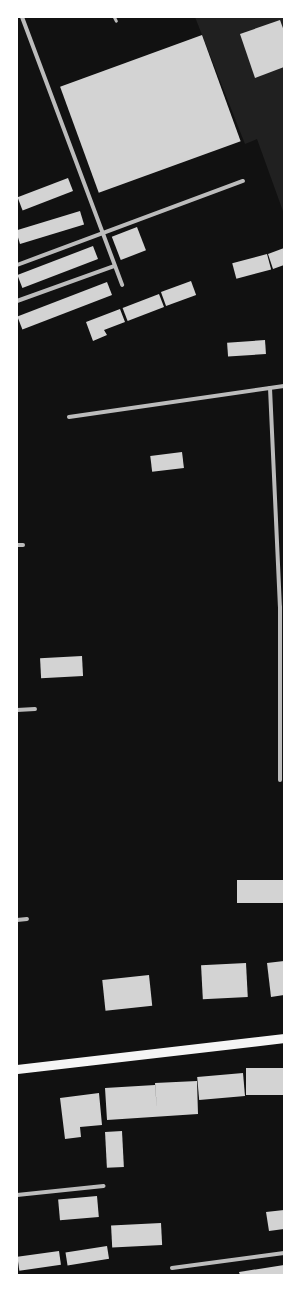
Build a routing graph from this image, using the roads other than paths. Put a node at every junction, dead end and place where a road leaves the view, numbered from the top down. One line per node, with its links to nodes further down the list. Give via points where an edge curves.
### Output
1 (22, 17): 5 (street)
2 (114, 17): 3 (lane)
3 (116, 21)
4 (243, 181): 5 (street)
5 (102, 233): 6 (street); 7 (street)
6 (17, 265)
7 (114, 266): 8 (street); 9 (street)
8 (122, 285)
9 (17, 301)
10 (284, 386): 11 (street)
11 (270, 388): 12 (street); 15 (street)
12 (69, 417)
13 (17, 545): 14 (street)
14 (23, 545)
15 (282, 606): 18 (street)
16 (35, 709): 17 (street)
17 (17, 710)
18 (280, 780)
19 (27, 919): 20 (street)
20 (17, 920)
21 (284, 1038): 22 (main road)
22 (17, 1069)
23 (104, 1186): 24 (street)
24 (17, 1195)
25 (284, 1254): 26 (street)
26 (172, 1268)

